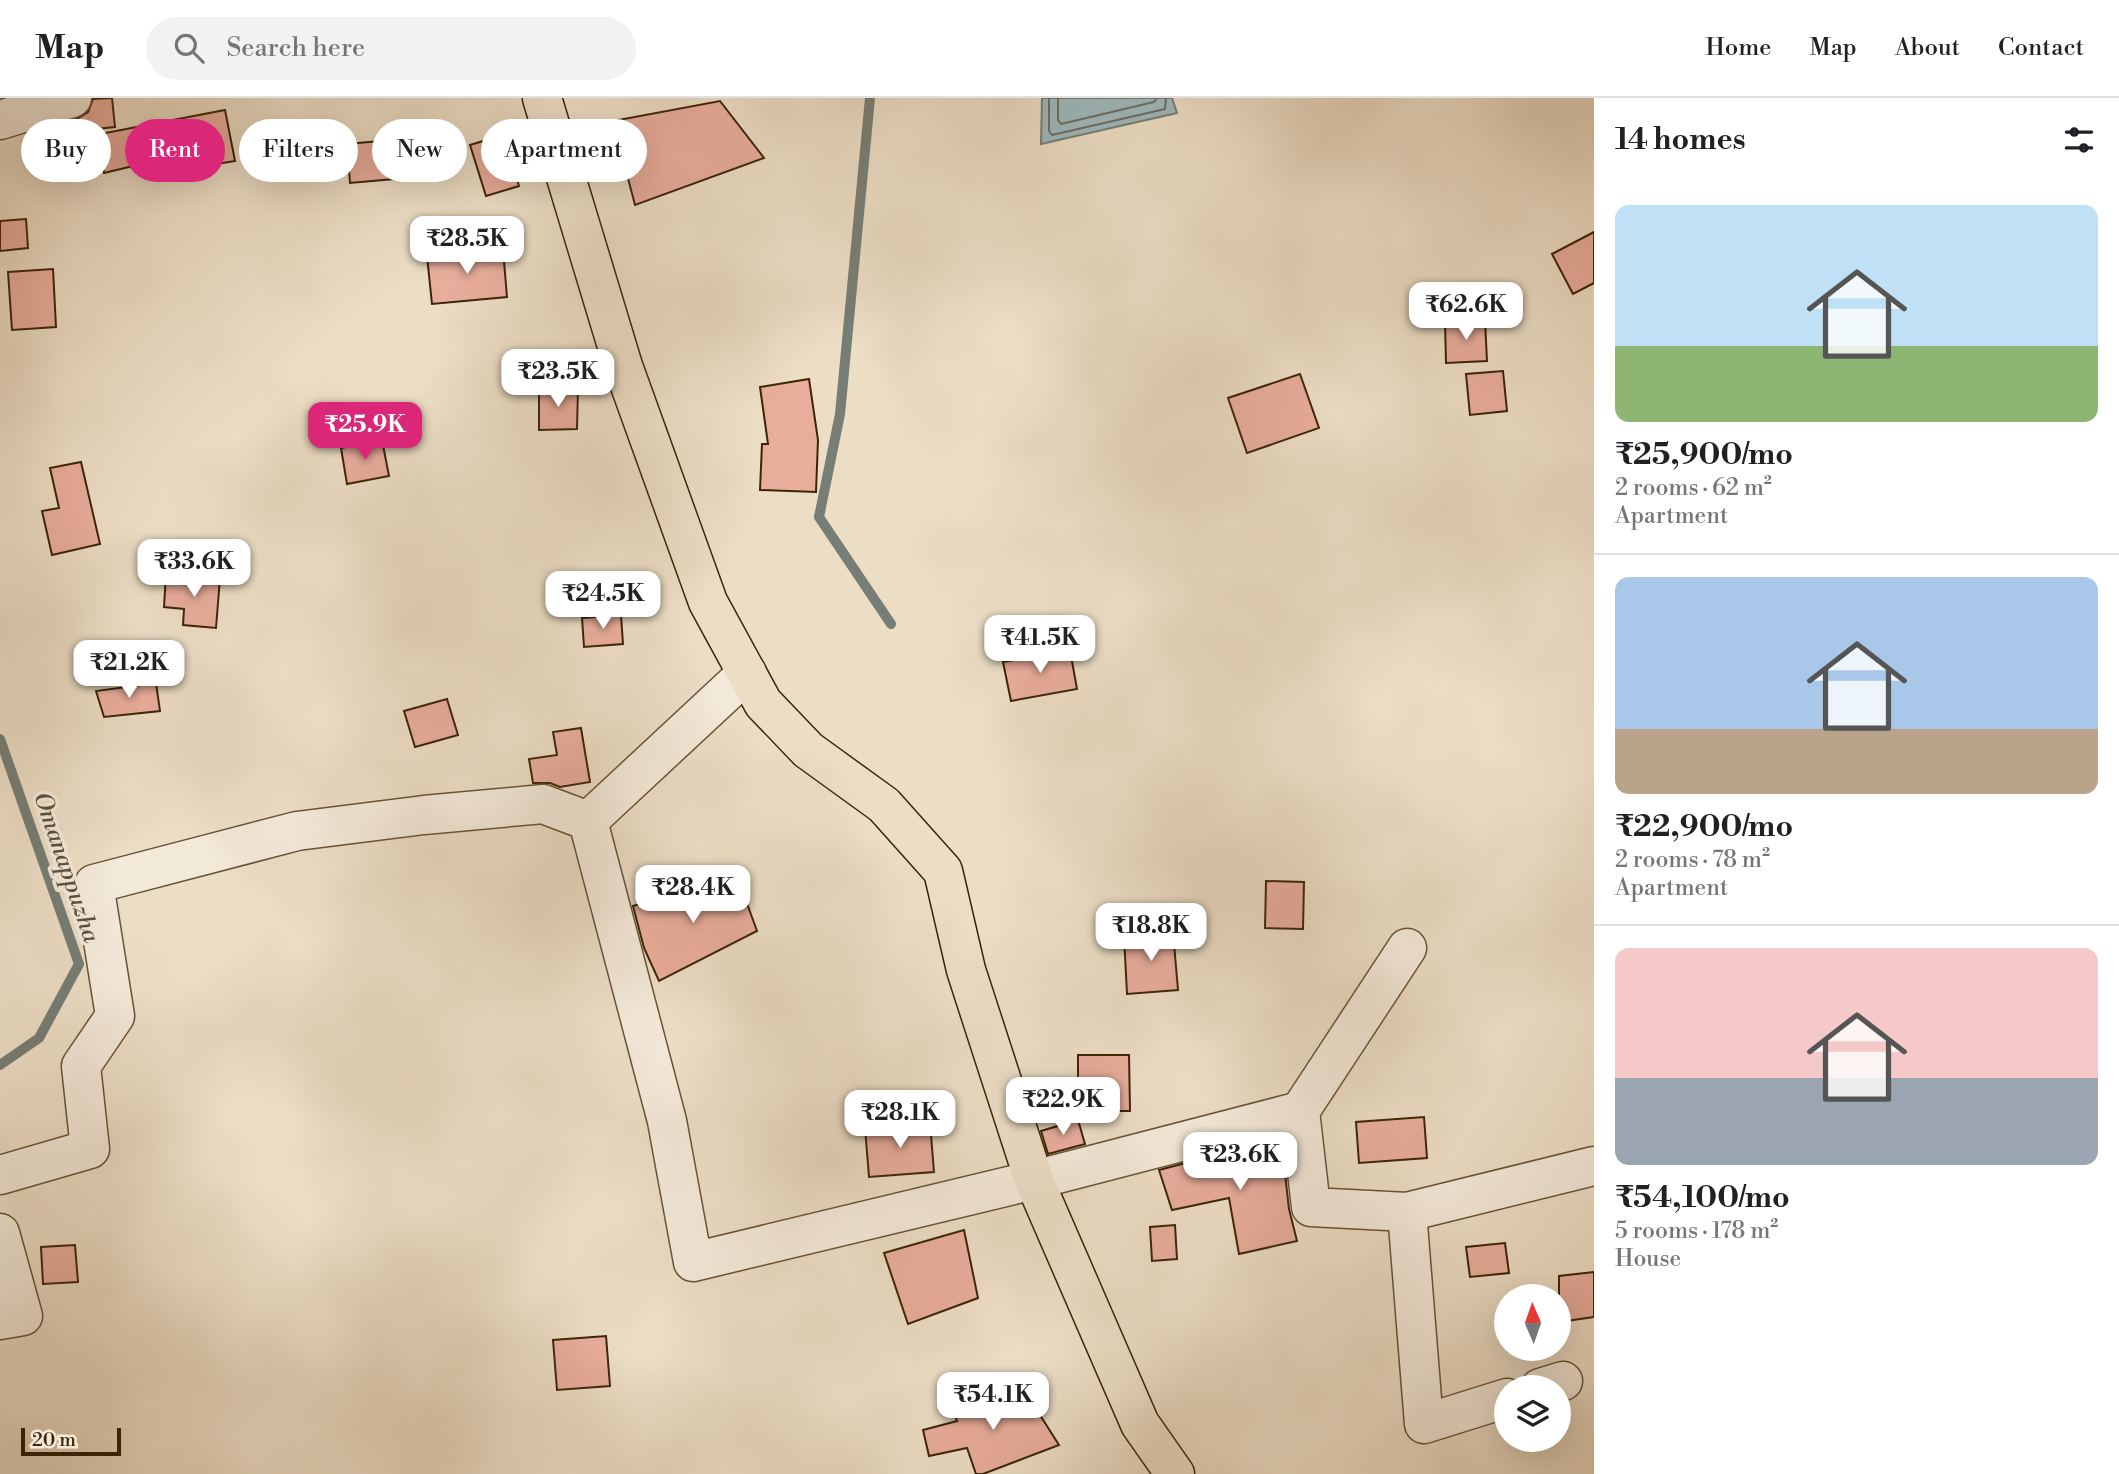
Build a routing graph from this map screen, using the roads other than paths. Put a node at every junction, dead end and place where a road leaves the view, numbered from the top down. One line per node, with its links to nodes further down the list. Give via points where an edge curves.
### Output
1 (72, 98): 3 (street)
2 (542, 98): 4 (main road, via 622,366 708,602)
3 (0, 120)
4 (747, 673): 5 (street); 10 (main road, via 763,703 808,750 884,805 943,871 966,970)
5 (588, 821): 9 (street, via 543,804 298,831 94,884 115,1016 81,1066 90,1149); 10 (street, via 667,1121 693,1262)
6 (1408, 948): 7 (street)
7 (1300, 1111): 10 (street); 11 (street, via 1311,1208)
8 (1594, 1166): 11 (street)
9 (0, 1175)
10 (1034, 1180): 15 (main road, via 1140,1424)
11 (1407, 1212): 14 (street, via 1424,1424)
12 (0, 1233): 13 (street, via 23,1316)
13 (0, 1320)
14 (1494, 1402)
15 (1175, 1474)

